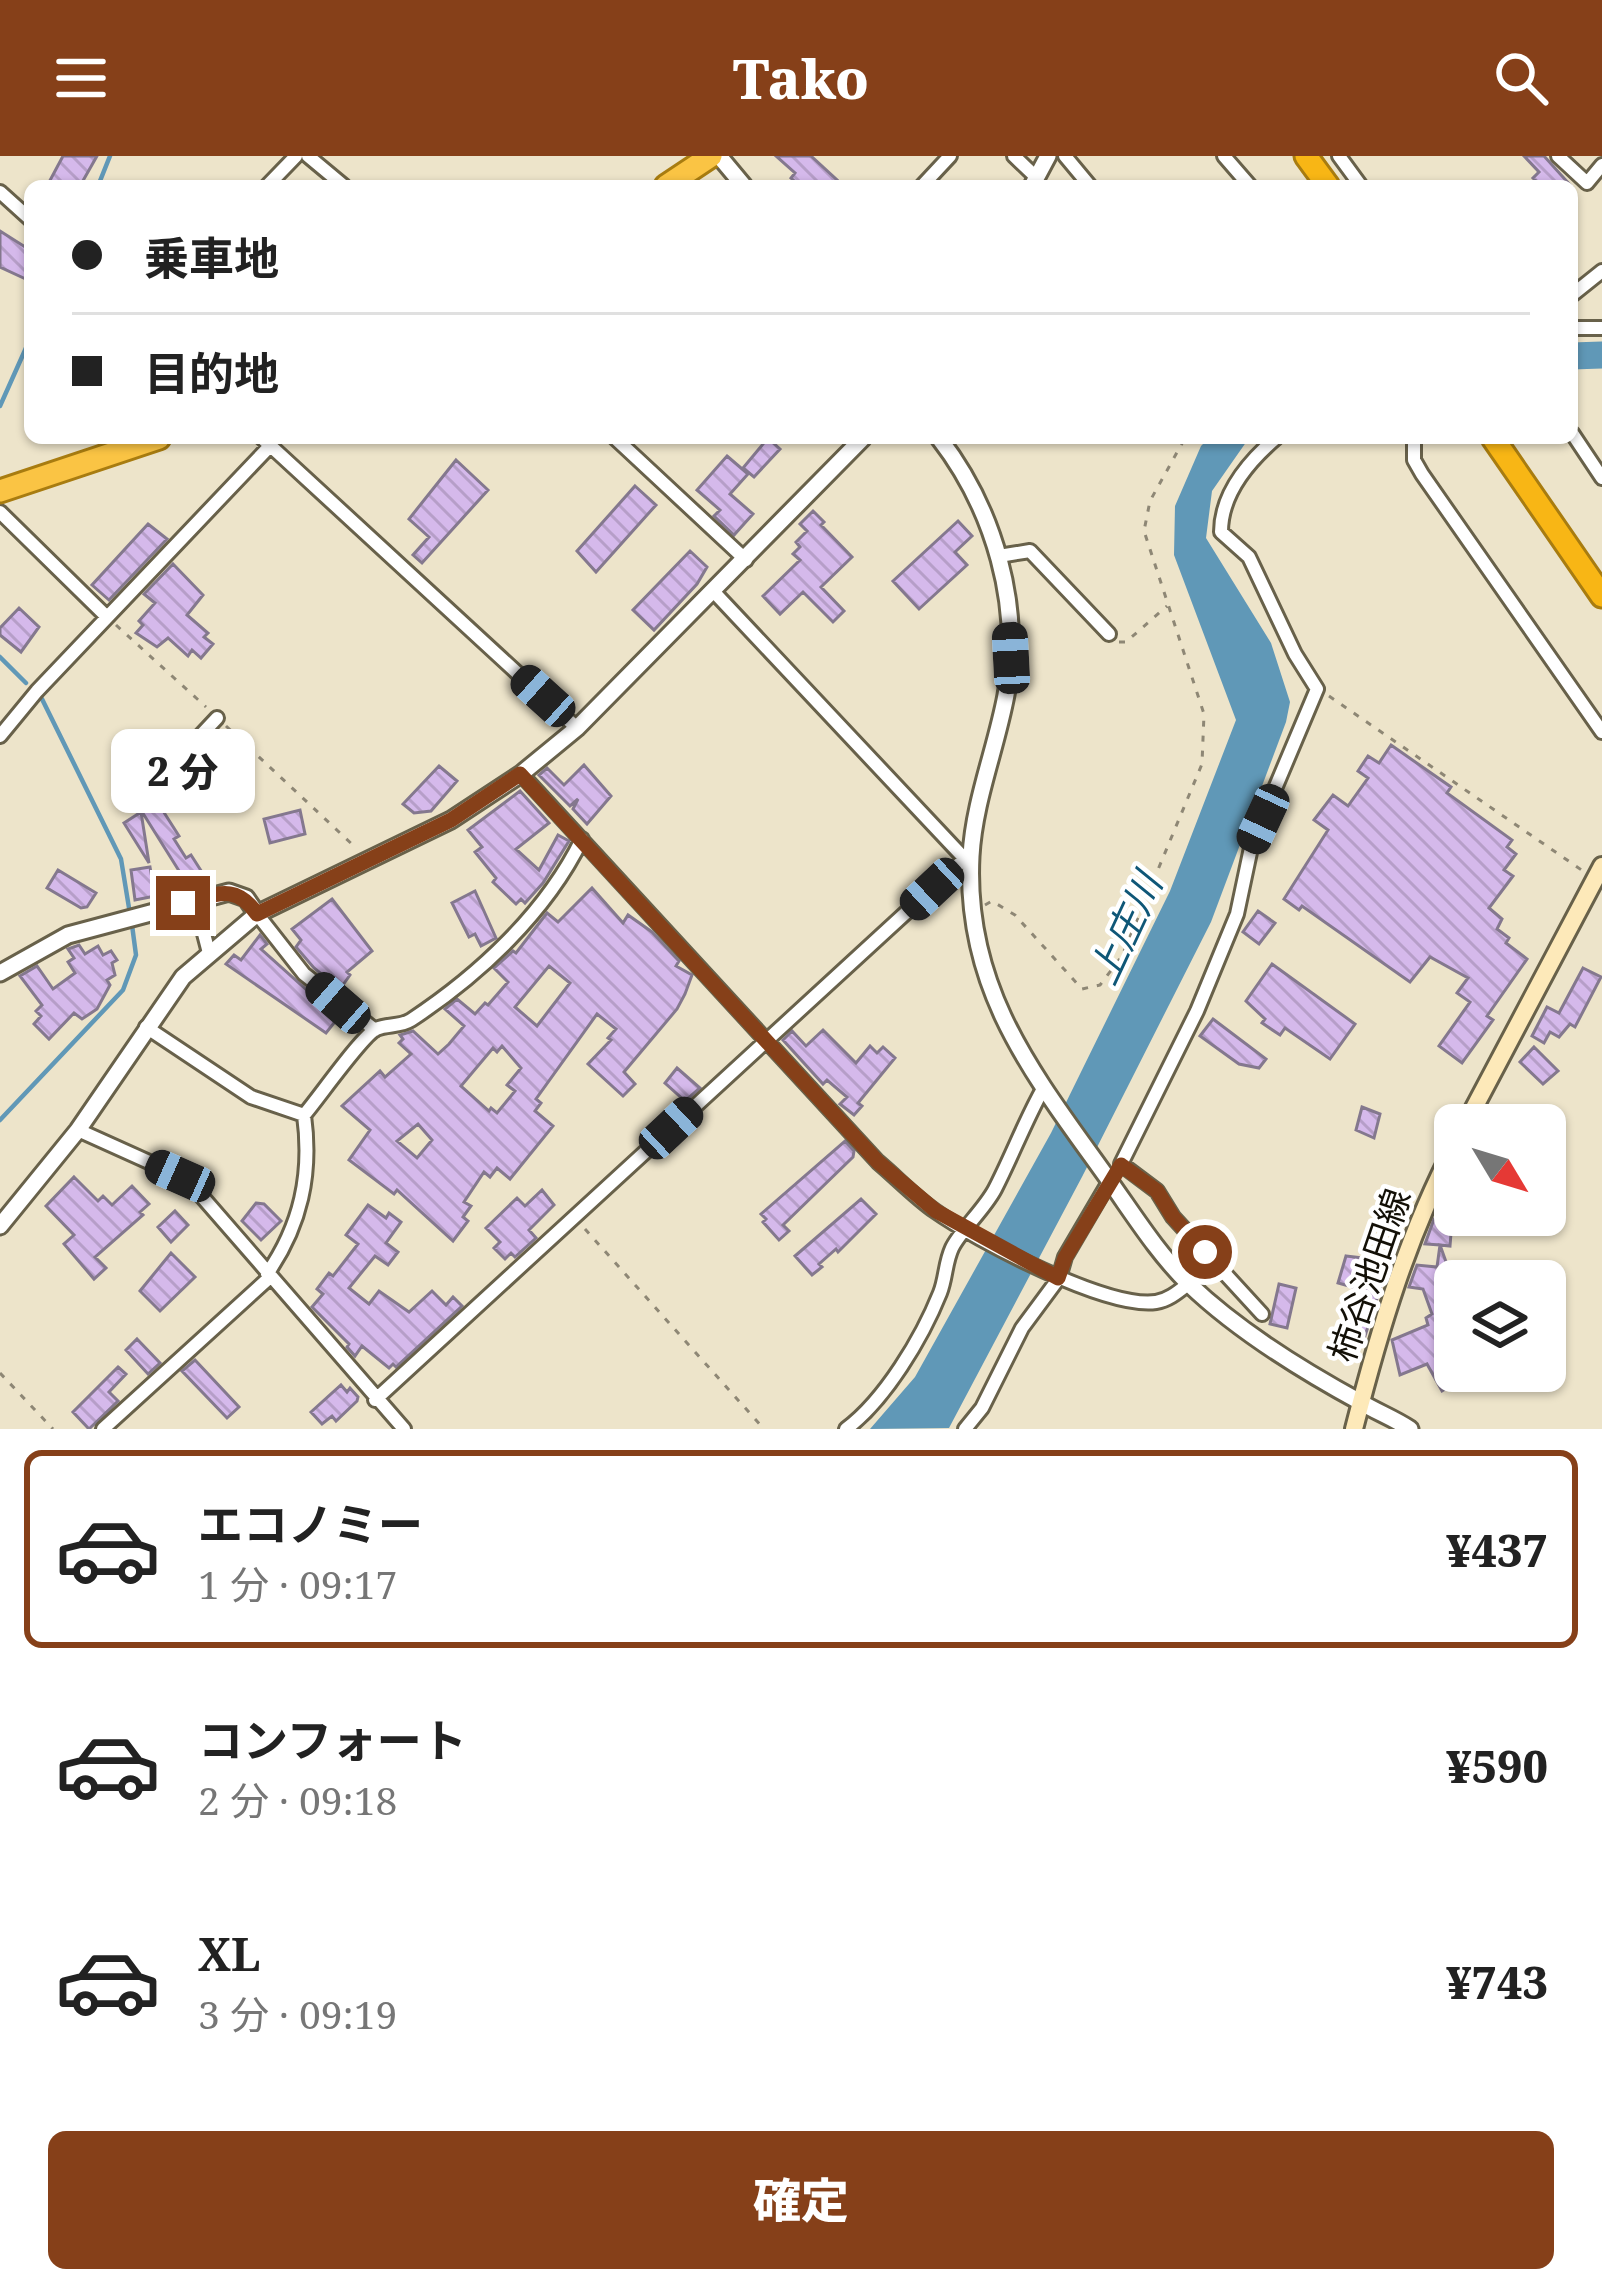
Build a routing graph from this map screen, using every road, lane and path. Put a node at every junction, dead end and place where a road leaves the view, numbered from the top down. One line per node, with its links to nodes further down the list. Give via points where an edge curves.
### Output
1 (296, 156): 9 (street)
2 (308, 156): 10 (street)
3 (715, 156): 11 (highway); 12 (street)
4 (950, 156): 13 (street)
5 (1014, 156): 14 (street)
6 (1065, 156): 15 (street)
7 (1558, 156): 8 (street, via 1587,183)
8 (1602, 166)
9 (273, 180)
10 (337, 180)
11 (676, 180)
12 (738, 180)
13 (928, 180)
14 (1033, 180)
15 (1085, 180)
16 (0, 193): 17 (street)
17 (24, 214)
18 (1602, 271): 19 (street)
19 (1578, 291)
20 (1578, 442): 33 (street)
21 (141, 444): 34 (highway)
22 (264, 444): 42 (street)
23 (268, 444): 46 (street)
24 (621, 444): 37 (street)
25 (857, 444): 37 (street)
26 (943, 444): 36 (street)
27 (1182, 444): 41 (path, via 1150,501 1144,531)
28 (1269, 444): 44 (street, via 1234,488 1221,532 1250,557)
29 (1415, 444): 47 (street, via 1422,474)
30 (1498, 444): 32 (highway)
31 (1511, 444): 32 (highway)
32 (1529, 478): 38 (highway); 40 (highway)
33 (1602, 478)
34 (0, 491)
35 (0, 512): 42 (street)
36 (998, 556): 43 (street, via 1030,551); 52 (street, via 1011,658)
37 (746, 560): 39 (street)
38 (1602, 569)
39 (713, 592): 46 (street); 52 (street)
40 (1602, 596)
41 (1168, 604): 43 (path, via 1126,642); 56 (path, via 1204,714 1202,764 1122,956 1100,985 1082,988 1015,915 992,902)
42 (107, 617): 45 (path); 48 (street)
43 (1109, 634)
44 (1317, 688): 54 (path); 67 (street, via 1252,843 1237,914)
45 (217, 718): 50 (street); 53 (path)
46 (577, 728): 49 (street)
47 (1602, 732)
48 (0, 736)
49 (520, 774): 51 (street); 53 (street)
50 (158, 781)
51 (582, 839): 61 (street, via 539,906 482,967 406,1024); 62 (street)
52 (968, 856): 56 (street); 62 (street)
53 (368, 862): 57 (street)
54 (1598, 872): 64 (main road)
55 (183, 903): 57 (street, via 229,892); 58 (street, via 201,922); 59 (street, via 68,934)
56 (973, 912): 63 (street, via 994,999)
57 (257, 914): 58 (street); 61 (street, via 304,974)
58 (209, 953): 60 (street)
59 (3, 968)
60 (146, 1027): 65 (street, via 251,1097); 66 (street)
61 (375, 1030): 65 (street)
62 (769, 1039): 70 (street); 72 (street, via 878,1162)
63 (1043, 1088): 68 (street); 72 (street)
64 (1476, 1104)
65 (304, 1115): 73 (street, via 309,1156 302,1195)
66 (78, 1130): 71 (street); 73 (street, via 180,1176)
67 (1121, 1165): 68 (street); 76 (street, via 1157,1191)
68 (1109, 1180): 74 (street); 75 (street)
69 (1434, 1185): 79 (main road, 柿谷池田線)
70 (574, 1217): 78 (street); 83 (path)
71 (0, 1226)
72 (969, 1229): 74 (street); 84 (street, via 954,1242 941,1289 882,1395)
73 (268, 1276): 78 (street); 81 (street)
74 (1055, 1277): 75 (street, via 1154,1303); 85 (street)
75 (1188, 1284): 79 (street)
76 (1262, 1314)
77 (0, 1373): 80 (path)
78 (375, 1400): 82 (street)
79 (1360, 1403): 86 (main road, 柿谷池田線); 87 (street)
80 (53, 1429)
81 (103, 1429)
82 (404, 1429)
83 (764, 1429)
84 (846, 1429)
85 (965, 1429)
86 (1354, 1429)
87 (1410, 1429)

